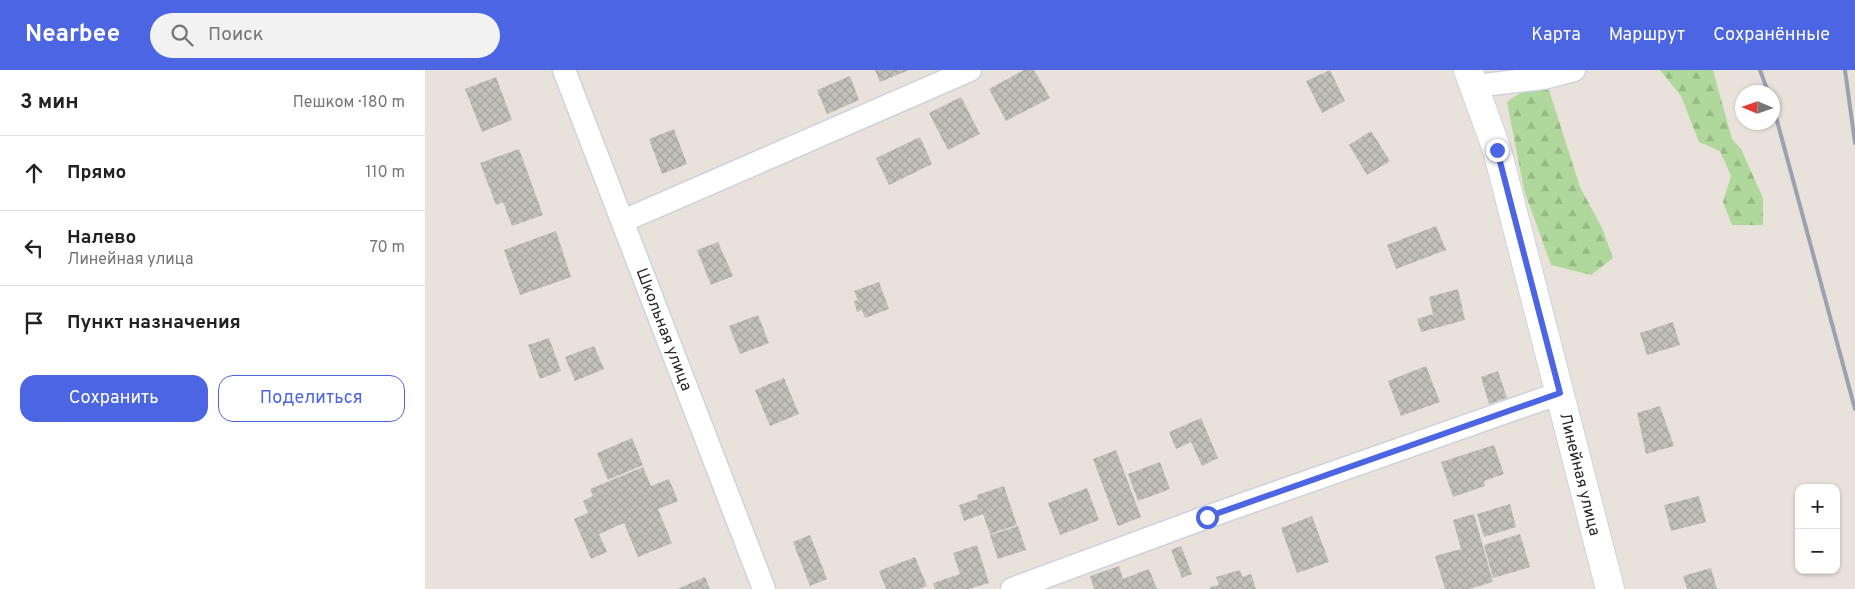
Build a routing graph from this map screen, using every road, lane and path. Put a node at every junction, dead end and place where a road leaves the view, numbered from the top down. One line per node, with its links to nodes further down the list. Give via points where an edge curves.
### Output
1 (565, 70): 5 (street, Школьная улица)
2 (970, 70): 5 (street)
3 (1575, 70): 4 (street, via 1543,78)
4 (1472, 78): 6 (main road, Линейная улица, via 1497,150)
5 (623, 221): 7 (street, Школьная улица)
6 (1560, 393): 8 (street); 9 (main road, Линейная улица)
7 (764, 589)
8 (1012, 589)
9 (1610, 589)

